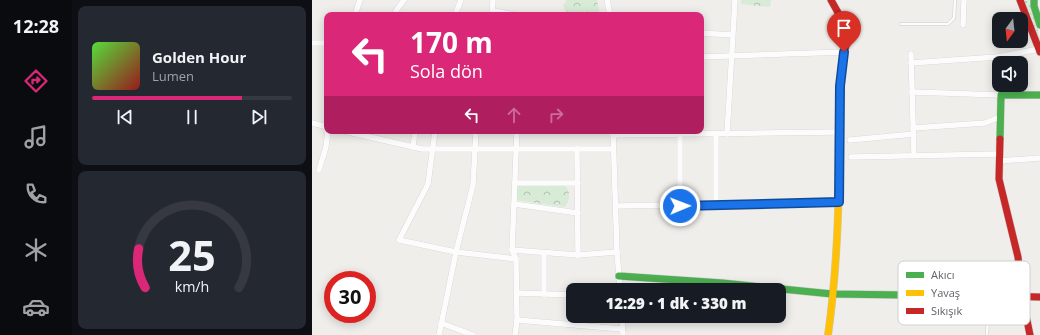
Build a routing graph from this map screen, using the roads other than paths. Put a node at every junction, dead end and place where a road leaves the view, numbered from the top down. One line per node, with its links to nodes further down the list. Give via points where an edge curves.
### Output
1 (360, 0): 12 (street)
2 (404, 0): 13 (street)
3 (461, 0): 14 (street)
4 (493, 0): 15 (street)
5 (607, 0): 16 (street)
6 (735, 0): 21 (street)
7 (831, 0): 25 (street, via 850,34)
8 (955, 0): 17 (lane, via 954,18 948,24)
9 (964, 0): 18 (street)
10 (1020, 0): 24 (street)
11 (1034, 0): 19 (street)
12 (356, 12)
13 (396, 12)
14 (456, 12)
15 (493, 12)
16 (609, 12)
17 (901, 24)
18 (963, 24)
19 (1040, 25)
20 (704, 33): 21 (street)
21 (732, 35): 27 (street)
22 (312, 43): 23 (street)
23 (324, 43)
24 (1040, 51): 28 (street)
25 (844, 52): 27 (street); 40 (street)
26 (911, 54): 31 (street)
27 (731, 55): 29 (street); 51 (street)
28 (1004, 56)
29 (704, 57)
30 (992, 57): 31 (street)
31 (911, 63): 32 (street)
32 (912, 92): 34 (street); 39 (street)
33 (1001, 92): 34 (street)
34 (1001, 95): 35 (street); 36 (street)
35 (1040, 95)
36 (1000, 117): 39 (street, via 985,123); 63 (street)
37 (312, 123): 38 (street)
38 (324, 126)
39 (913, 128): 52 (street)
40 (839, 132): 51 (street); 68 (street)
41 (328, 134): 65 (street)
42 (356, 134): 53 (street)
43 (373, 134): 53 (street)
44 (415, 134): 55 (street)
45 (435, 134): 56 (street)
46 (476, 134): 59 (street)
47 (517, 134): 60 (street)
48 (613, 134): 58 (street)
49 (680, 134): 50 (street); 72 (street)
50 (716, 134): 51 (street); 70 (street)
51 (727, 134)
52 (914, 134): 54 (street); 61 (street)
53 (372, 138): 55 (street)
54 (850, 140)
55 (413, 147): 56 (street)
56 (433, 149): 59 (street); 75 (street, via 428,184 399,240)
57 (577, 149): 58 (street); 60 (street); 67 (street)
58 (613, 149): 71 (street)
59 (474, 150): 60 (street); 75 (street, via 473,185)
60 (516, 150): 66 (street)
61 (914, 155): 62 (street); 63 (street)
62 (850, 157)
63 (999, 158): 64 (street); 80 (street, via 999,179)
64 (1040, 158)
65 (319, 170)
66 (515, 183): 67 (street); 69 (street)
67 (578, 183): 73 (street)
68 (839, 202): 70 (street); 85 (street)
69 (514, 204): 73 (street); 74 (street)
70 (716, 205): 72 (street)
71 (616, 206): 72 (street); 76 (street)
72 (680, 206)
73 (578, 213): 78 (street)
74 (512, 250): 77 (street); 79 (street)
75 (456, 252): 79 (street); 91 (street)
76 (617, 252): 78 (street); 81 (street)
77 (544, 253): 78 (street); 84 (street)
78 (578, 255)
79 (516, 259): 83 (street)
80 (1018, 261)
81 (619, 276): 82 (street); 85 (street)
82 (620, 283)
83 (517, 293): 84 (street); 90 (street)
84 (544, 294): 87 (street)
85 (832, 294): 86 (street); 98 (street)
86 (898, 294)
87 (566, 295)
88 (1030, 296): 89 (street)
89 (1040, 297)
90 (517, 320): 94 (street); 97 (street)
91 (441, 323): 95 (street); 96 (street)
92 (988, 325): 99 (lane)
93 (1028, 325): 100 (street)
94 (623, 332)
95 (439, 335)
96 (473, 335)
97 (515, 335)
98 (828, 335)
99 (987, 335)
100 (1030, 335)

